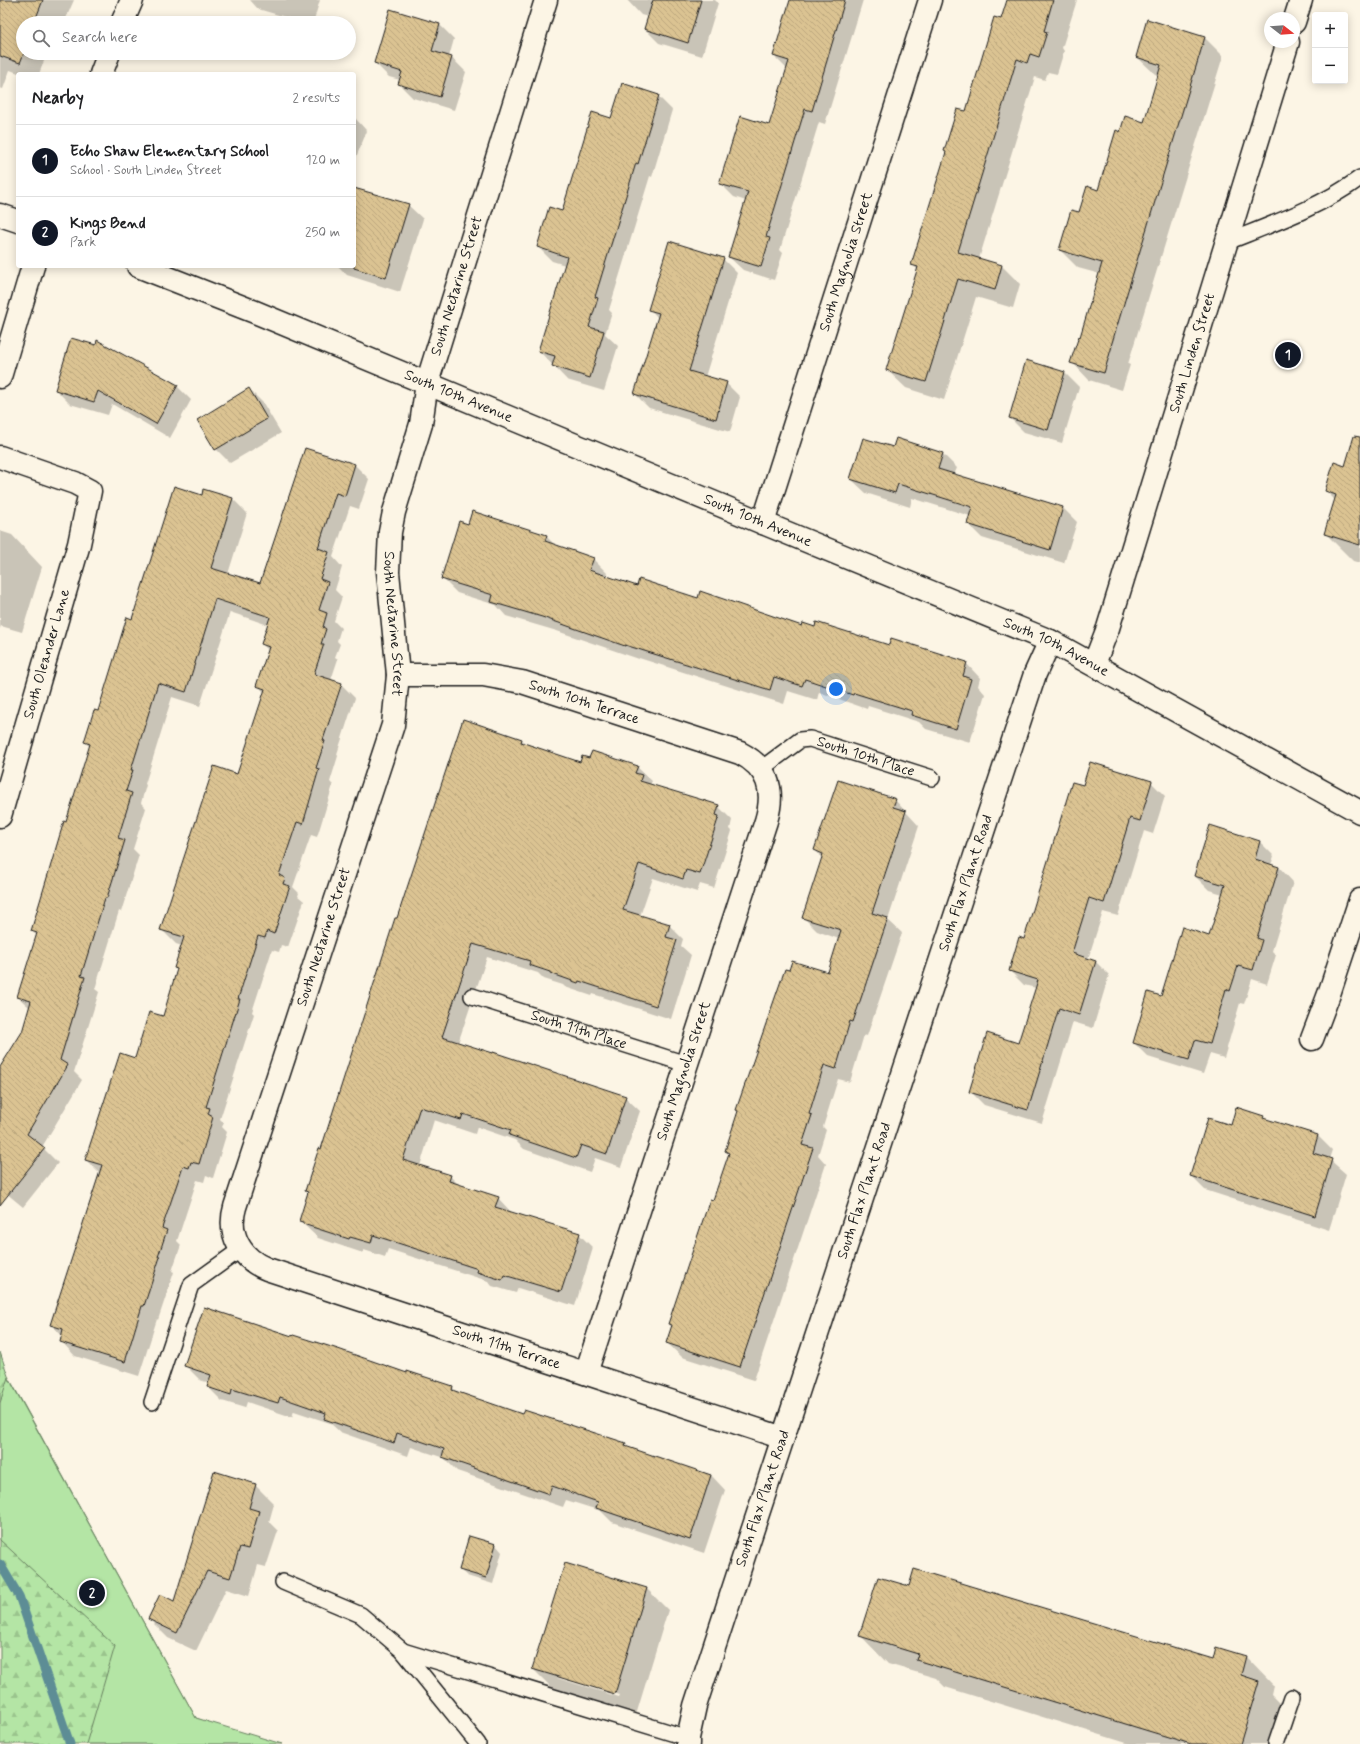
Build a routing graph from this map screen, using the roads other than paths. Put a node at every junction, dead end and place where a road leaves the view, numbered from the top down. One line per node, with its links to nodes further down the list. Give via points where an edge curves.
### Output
1 (132, 0): 6 (street)
2 (546, 0): 17 (street, South Nectarine Street)
3 (930, 0): 19 (street, South Magnolia Street)
4 (1301, 0): 5 (street)
5 (1297, 12)
6 (125, 16)
7 (1286, 48): 13 (street, South Linden Street)
8 (106, 60): 9 (street)
9 (102, 72)
10 (1360, 178): 13 (lane, via 1297,214)
11 (0, 215): 12 (street)
12 (16, 220)
13 (1226, 242): 21 (street, South Linden Street, via 1108,628)
14 (32, 268): 16 (street)
15 (143, 268): 17 (street, South 10th Avenue)
16 (0, 377)
17 (427, 383): 19 (street, South 10th Avenue); 22 (street, South Nectarine Street, via 421,424 394,512 389,546 388,572)
18 (0, 457): 26 (street, South Oleander Lane, via 75,483 90,491 79,544)
19 (763, 523): 20 (street, South 10th Avenue)
20 (1050, 641): 21 (street, South 10th Avenue); 34 (street, South Flax Plant Road, via 1034,674)
21 (1094, 664): 25 (street, South 10th Avenue, via 1118,680)
22 (398, 675): 23 (street, South 10th Terrace, via 483,675 522,682 736,752 748,757); 31 (street, South Nectarine Street, via 393,725 234,1211 233,1228)
23 (761, 769): 24 (lane, South 10th Place, via 800,740 810,739); 30 (street, South Magnolia Street, via 769,787 770,807)
24 (932, 778)
25 (1360, 812)
26 (0, 816)
27 (1360, 900): 29 (street)
28 (472, 996): 30 (lane, South 11th Place)
29 (1312, 1039)
30 (686, 1064): 32 (street, South Magnolia Street)
31 (239, 1247): 32 (street, South 11th Terrace, via 252,1261 267,1269); 33 (lane, via 191,1284)
32 (586, 1373): 34 (street, South 11th Terrace)
33 (152, 1402)
34 (783, 1438): 38 (street, South Flax Plant Road, via 695,1706)
35 (282, 1582): 36 (lane, via 361,1615)
36 (403, 1651): 38 (lane); 39 (lane)
37 (1292, 1697): 40 (lane)
38 (688, 1741)
39 (478, 1744)
40 (1276, 1744)

